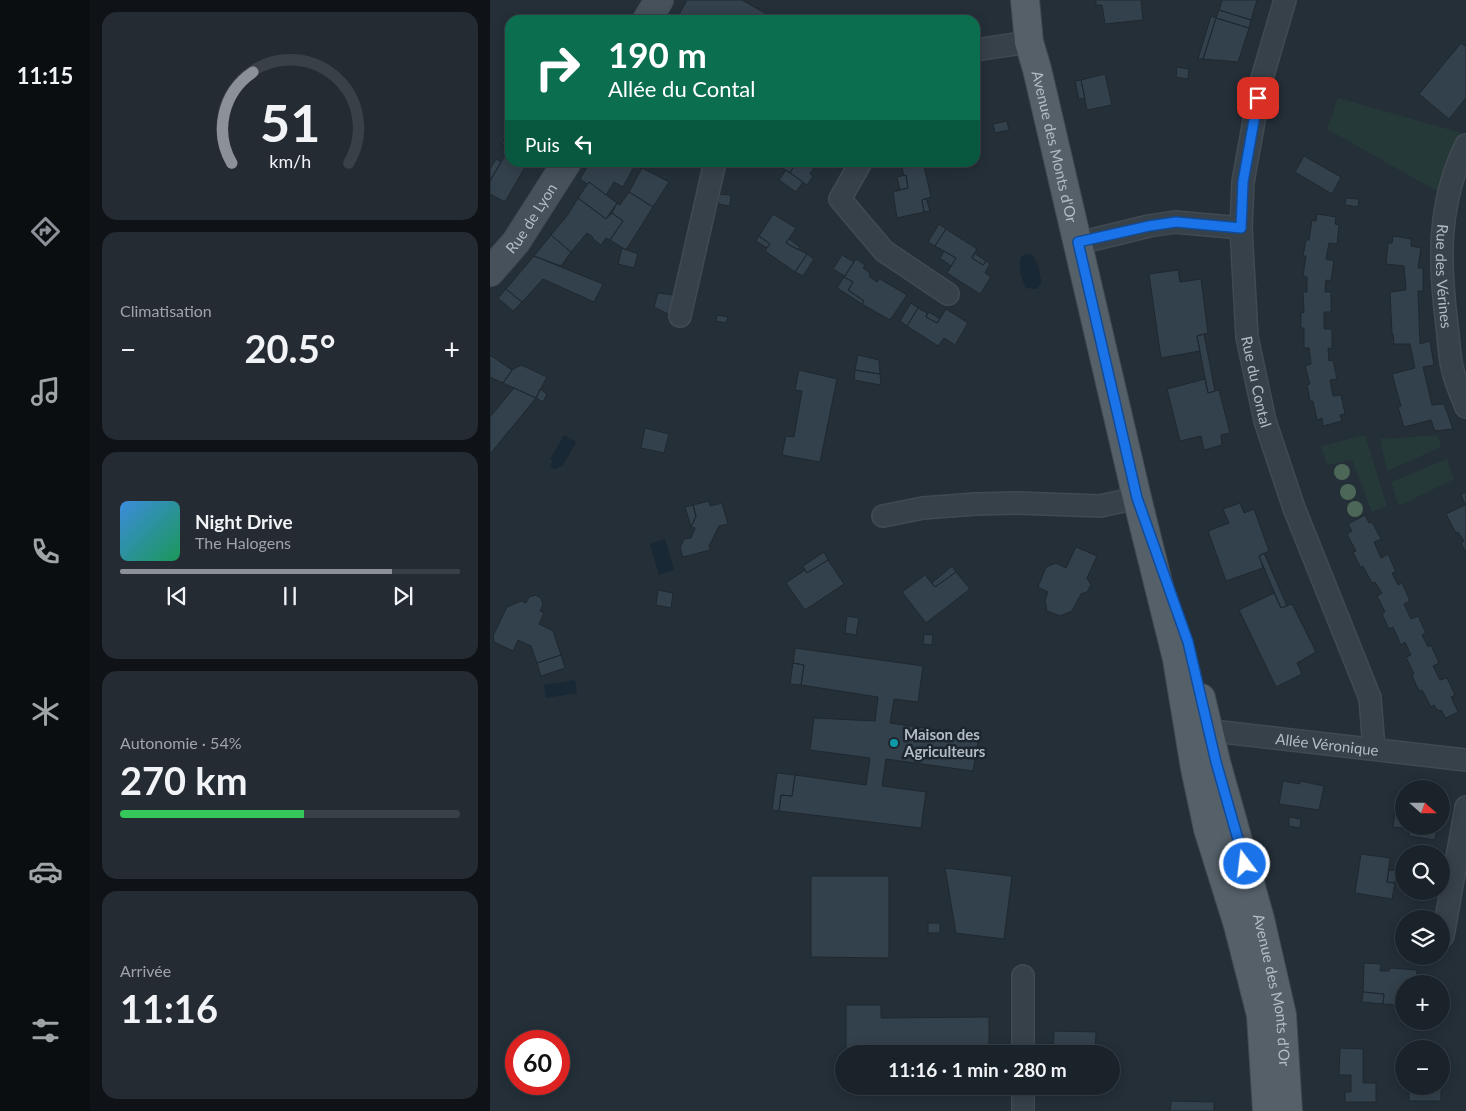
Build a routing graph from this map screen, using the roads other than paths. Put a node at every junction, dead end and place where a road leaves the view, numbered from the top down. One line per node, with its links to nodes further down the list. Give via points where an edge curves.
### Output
1 (658, 0): 4 (street)
2 (1025, 0): 5 (main road, Avenue des Monts d'Or)
3 (1285, 0): 11 (street, Rue du Contal, via 1261,82 1243,182)
4 (650, 15)
5 (1029, 42): 6 (street); 12 (main road, Avenue des Monts d'Or)
6 (980, 49)
7 (1466, 146): 16 (street, Rue des Vérines, via 1447,195 1441,239 1442,284 1452,371)
8 (564, 167): 13 (street, Rue de Lyon, via 516,242)
9 (714, 167): 15 (street)
10 (858, 167): 14 (street, via 840,200 884,251)
11 (1241, 228): 12 (street, via 1176,222); 20 (street, Rue du Contal, via 1247,337 1265,421 1294,508 1370,698)
12 (1078, 242): 17 (main road, Avenue des Monts d'Or)
13 (490, 272)
14 (948, 294)
15 (680, 316)
16 (1466, 408)
17 (1137, 498): 18 (street, via 1100,506 976,504 923,508); 19 (main road, Avenue des Monts d'Or, via 1188,642)
18 (883, 516)
19 (1199, 729): 20 (street, Allée Véronique); 28 (main road, Avenue des Monts d'Or, via 1208,829 1238,925 1261,1015); 29 (main road, Avenue des Monts d'Or, via 1260,919 1282,1015)
20 (1374, 749): 21 (street, Allée Véronique)
21 (1466, 760)
22 (1466, 807): 23 (street)
23 (1448, 910)
24 (1023, 976): 25 (street)
25 (1023, 1045)
26 (1023, 1095): 27 (street)
27 (1023, 1111)
28 (1267, 1111)
29 (1288, 1111)

